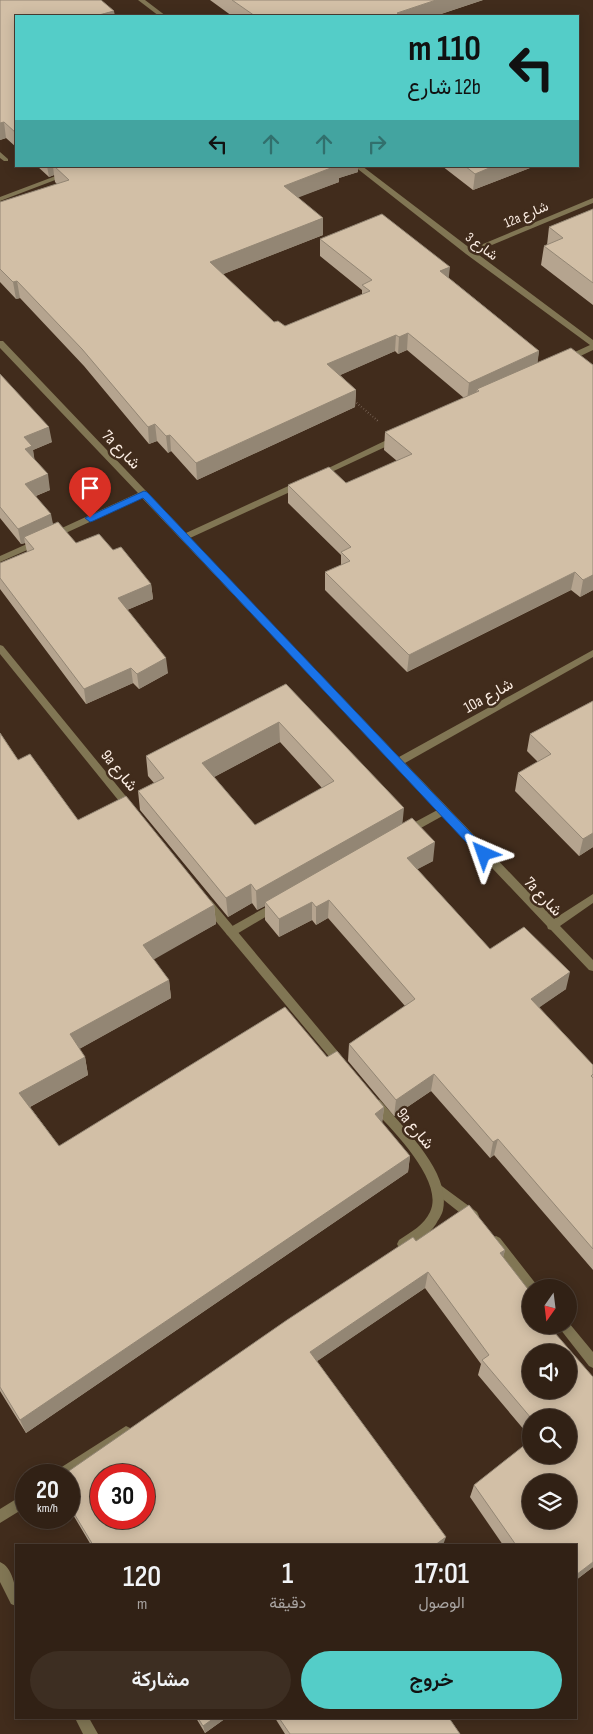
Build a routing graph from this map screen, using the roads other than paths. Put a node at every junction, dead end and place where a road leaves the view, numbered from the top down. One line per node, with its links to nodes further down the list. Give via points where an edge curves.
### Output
1 (141, 0): 2 (street)
2 (162, 15)
3 (0, 154): 4 (street)
4 (6, 160)
5 (86, 167): 7 (street)
6 (358, 167): 9 (street, شارع 3)
7 (0, 199)
8 (593, 200): 9 (street, 12a شارع)
9 (469, 252): 11 (street, شارع 3)
10 (0, 343): 14 (street, 7a شارع)
11 (593, 346): 12 (street)
12 (557, 363)
13 (406, 434): 15 (street)
14 (144, 494): 15 (street, 7a شارع); 16 (street)
15 (185, 537): 19 (street, 7a شارع)
16 (0, 559)
17 (0, 648): 21 (street, 9a شارع)
18 (593, 653): 19 (street, 10a شارع)
19 (398, 762): 20 (street, 7a شارع)
20 (444, 811): 22 (street); 26 (street, 7a شارع)
21 (137, 817)
22 (401, 835)
23 (200, 893): 27 (street)
24 (593, 898): 26 (street)
25 (282, 903): 27 (street)
26 (552, 926): 28 (street, 7a شارع)
27 (231, 932): 29 (street)
28 (593, 967)
29 (349, 1073)
30 (368, 1095): 31 (street, 9a شارع, via 430,1170)
31 (439, 1189): 32 (street, via 438,1209 428,1226); 33 (street, via 484,1227)
32 (395, 1249)
33 (525, 1279)
34 (570, 1334): 35 (street)
35 (593, 1362)
36 (135, 1426): 37 (street)
37 (78, 1464)
38 (15, 1507): 39 (street)
39 (0, 1517)
40 (0, 1569): 41 (street)
41 (15, 1597)
42 (83, 1719): 43 (street)
43 (91, 1734)

